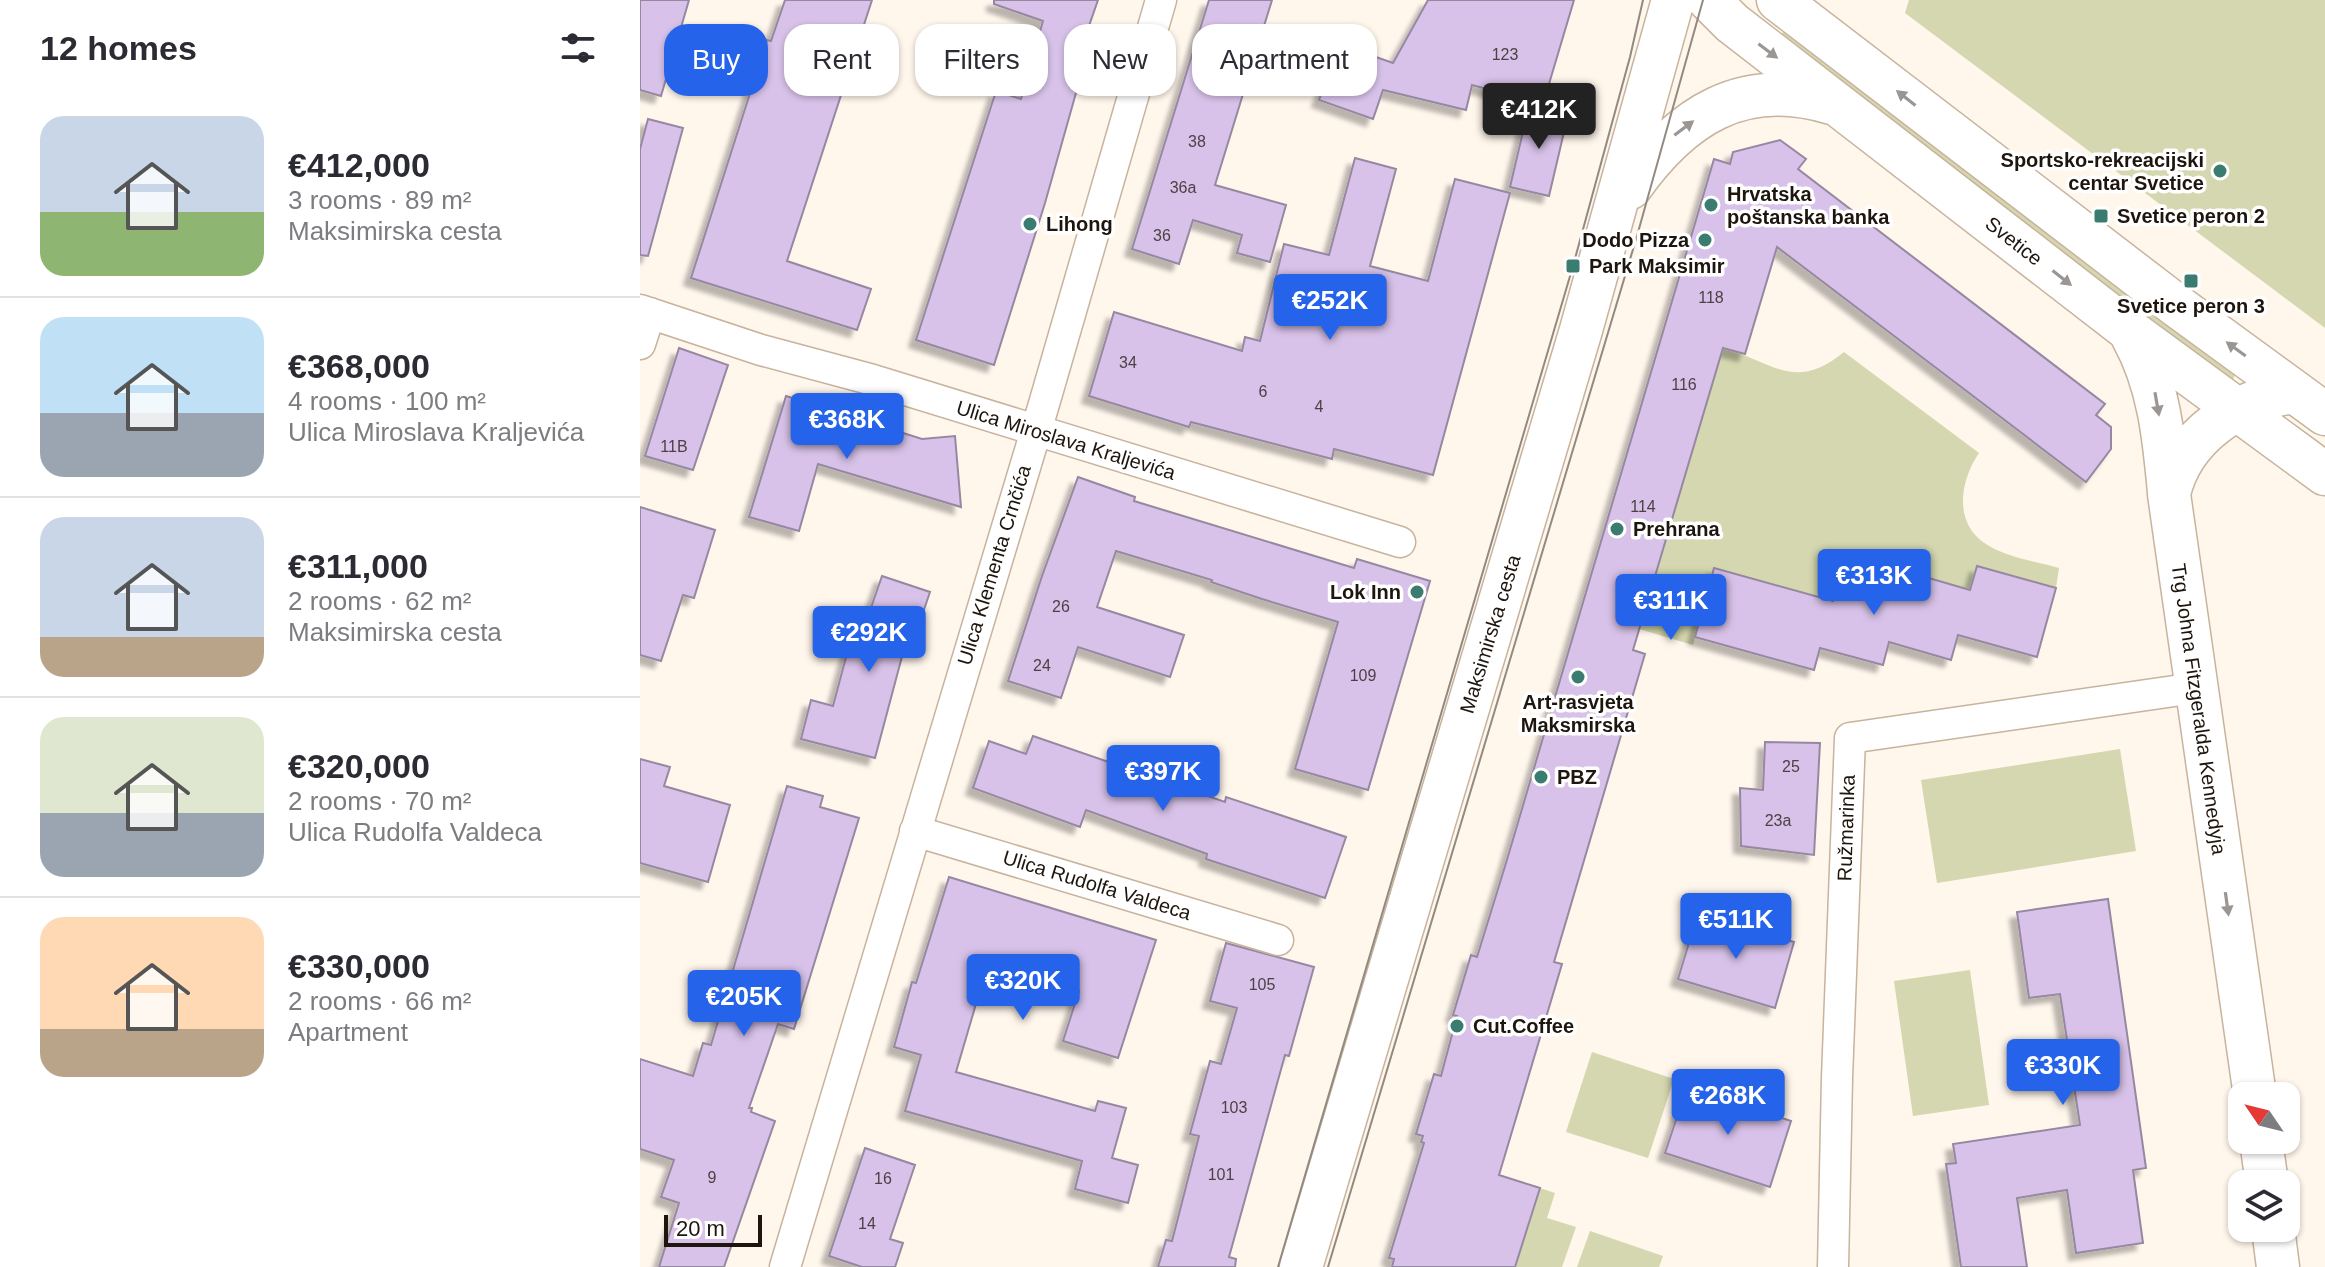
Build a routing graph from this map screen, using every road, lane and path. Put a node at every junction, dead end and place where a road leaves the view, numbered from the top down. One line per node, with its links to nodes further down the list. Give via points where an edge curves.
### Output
1 (1161, 0): 12 (street, Ulica Klementa Crnčića)
2 (1673, 0): 6 (main road, Maksimirska cesta)
3 (1709, 0): 5 (main road, Svetice, one-way to 5)
4 (1778, 0): 10 (main road, one-way to 4)
5 (1840, 106): 6 (main road, one-way to 5, via 1663,145 1691,122 1728,103 1786,94); 8 (main road, Svetice, one-way to 8)
6 (1616, 209): 22 (main road, Maksimirska cesta)
7 (645, 312): 9 (street); 12 (street, Ulica Miroslava Kraljevića)
8 (2130, 331): 11 (main road, Svetice); 14 (main road, Trg Johna Fitzgeralda Kennedyja, one-way to 14, via 2153,382)
9 (640, 344)
10 (2310, 403): 11 (main road, via 2257,400)
11 (2235, 410): 13 (main road, Svetice); 14 (main road, via 2190,449)
12 (1034, 430): 15 (street, Ulica Miroslava Kraljevića); 17 (street, Ulica Klementa Crnčića)
13 (2325, 474)
14 (2169, 494): 16 (main road, Trg Johna Fitzgeralda Kennedyja)
15 (1400, 542)
16 (2195, 688): 19 (main road, Trg Johna Fitzgeralda Kennedyja, one-way to 19); 23 (street, Ružmarinka, via 1850,738)
17 (915, 831): 18 (street, Ulica Rudolfa Valdeca); 21 (street, Ulica Klementa Crnčića)
18 (1278, 940)
19 (2253, 1082)
20 (2275, 1242): 24 (main road)
21 (785, 1267)
22 (1301, 1267)
23 (1833, 1267)
24 (2278, 1267)

